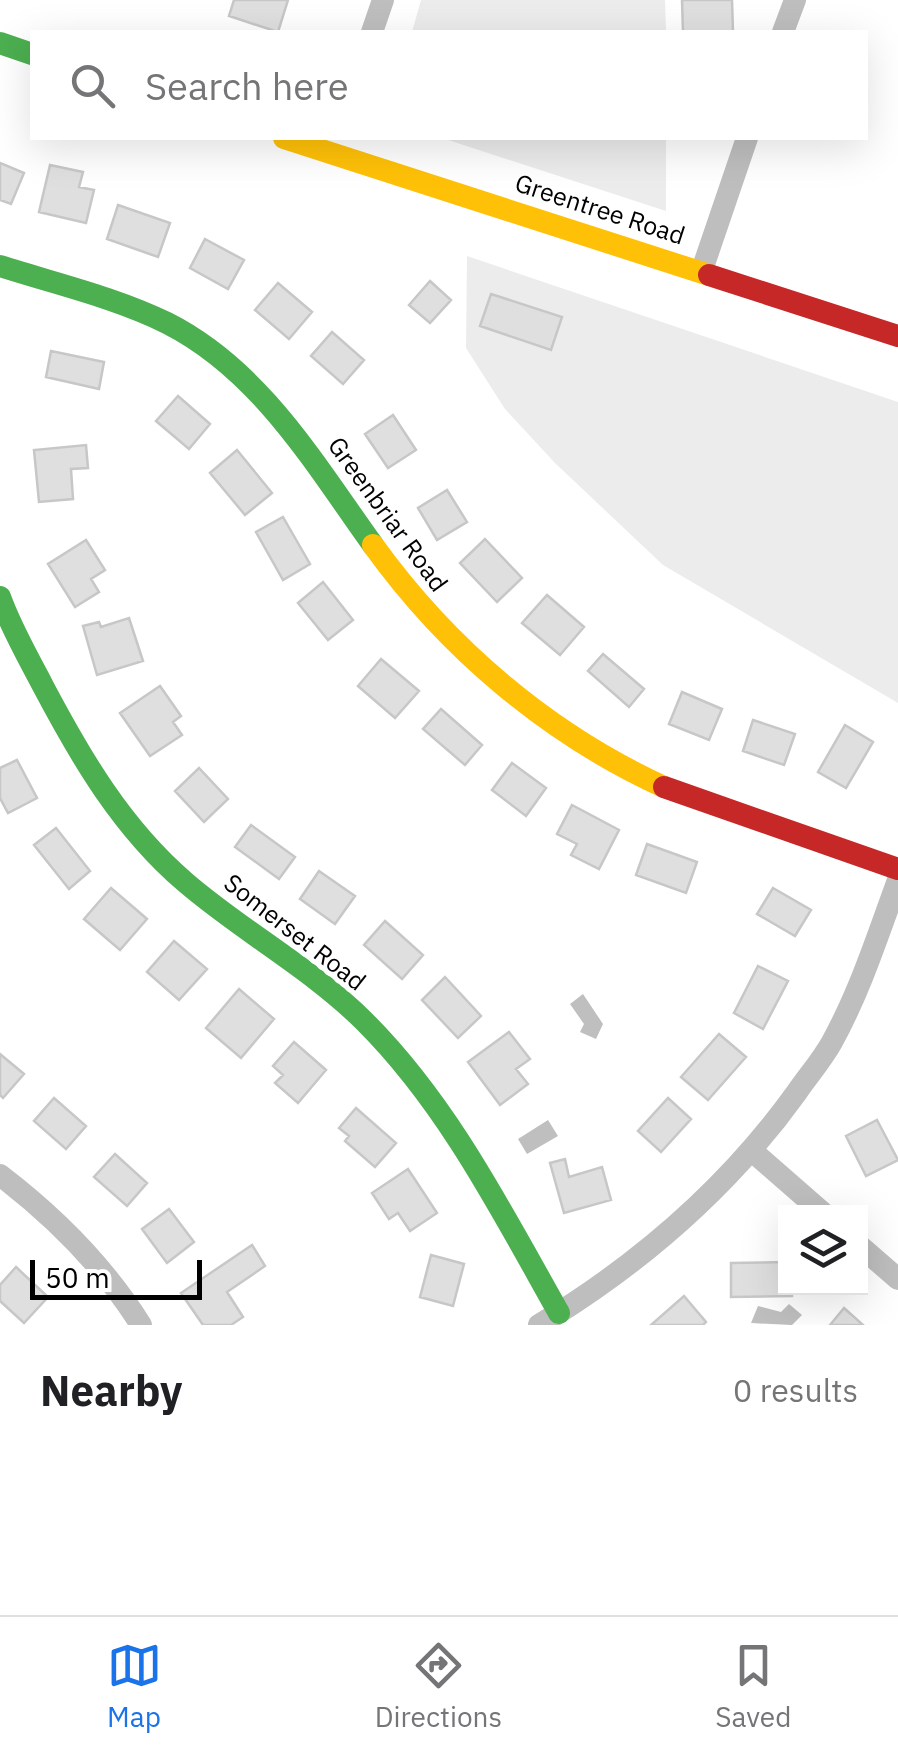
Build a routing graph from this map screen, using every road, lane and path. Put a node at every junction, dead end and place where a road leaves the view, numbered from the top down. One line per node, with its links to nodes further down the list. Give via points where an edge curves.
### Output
1 (383, 0): 3 (street)
2 (794, 0): 4 (street)
3 (373, 30)
4 (784, 30)
5 (0, 43): 6 (street)
6 (30, 53)
7 (298, 140): 9 (street, Greentree Road)
8 (746, 140): 10 (street)
9 (334, 145): 10 (street, Greentree Road)
10 (702, 270): 12 (street, Greentree Road)
11 (2, 275): 14 (street, Greenbriar Road, via 168,322 216,354 294,431 423,610 464,653 568,732 674,791)
12 (898, 336)
13 (0, 597): 21 (street, Somerset Road, via 74,745 134,833 187,884 347,1006 421,1086 453,1132)
14 (898, 869)
15 (898, 880): 16 (street, via 830,1045)
16 (752, 1151): 18 (street); 21 (street, via 651,1249)
17 (0, 1175): 22 (street, via 75,1241)
18 (814, 1205)
19 (868, 1253): 20 (street)
20 (898, 1279)
21 (549, 1319)
22 (141, 1325)

